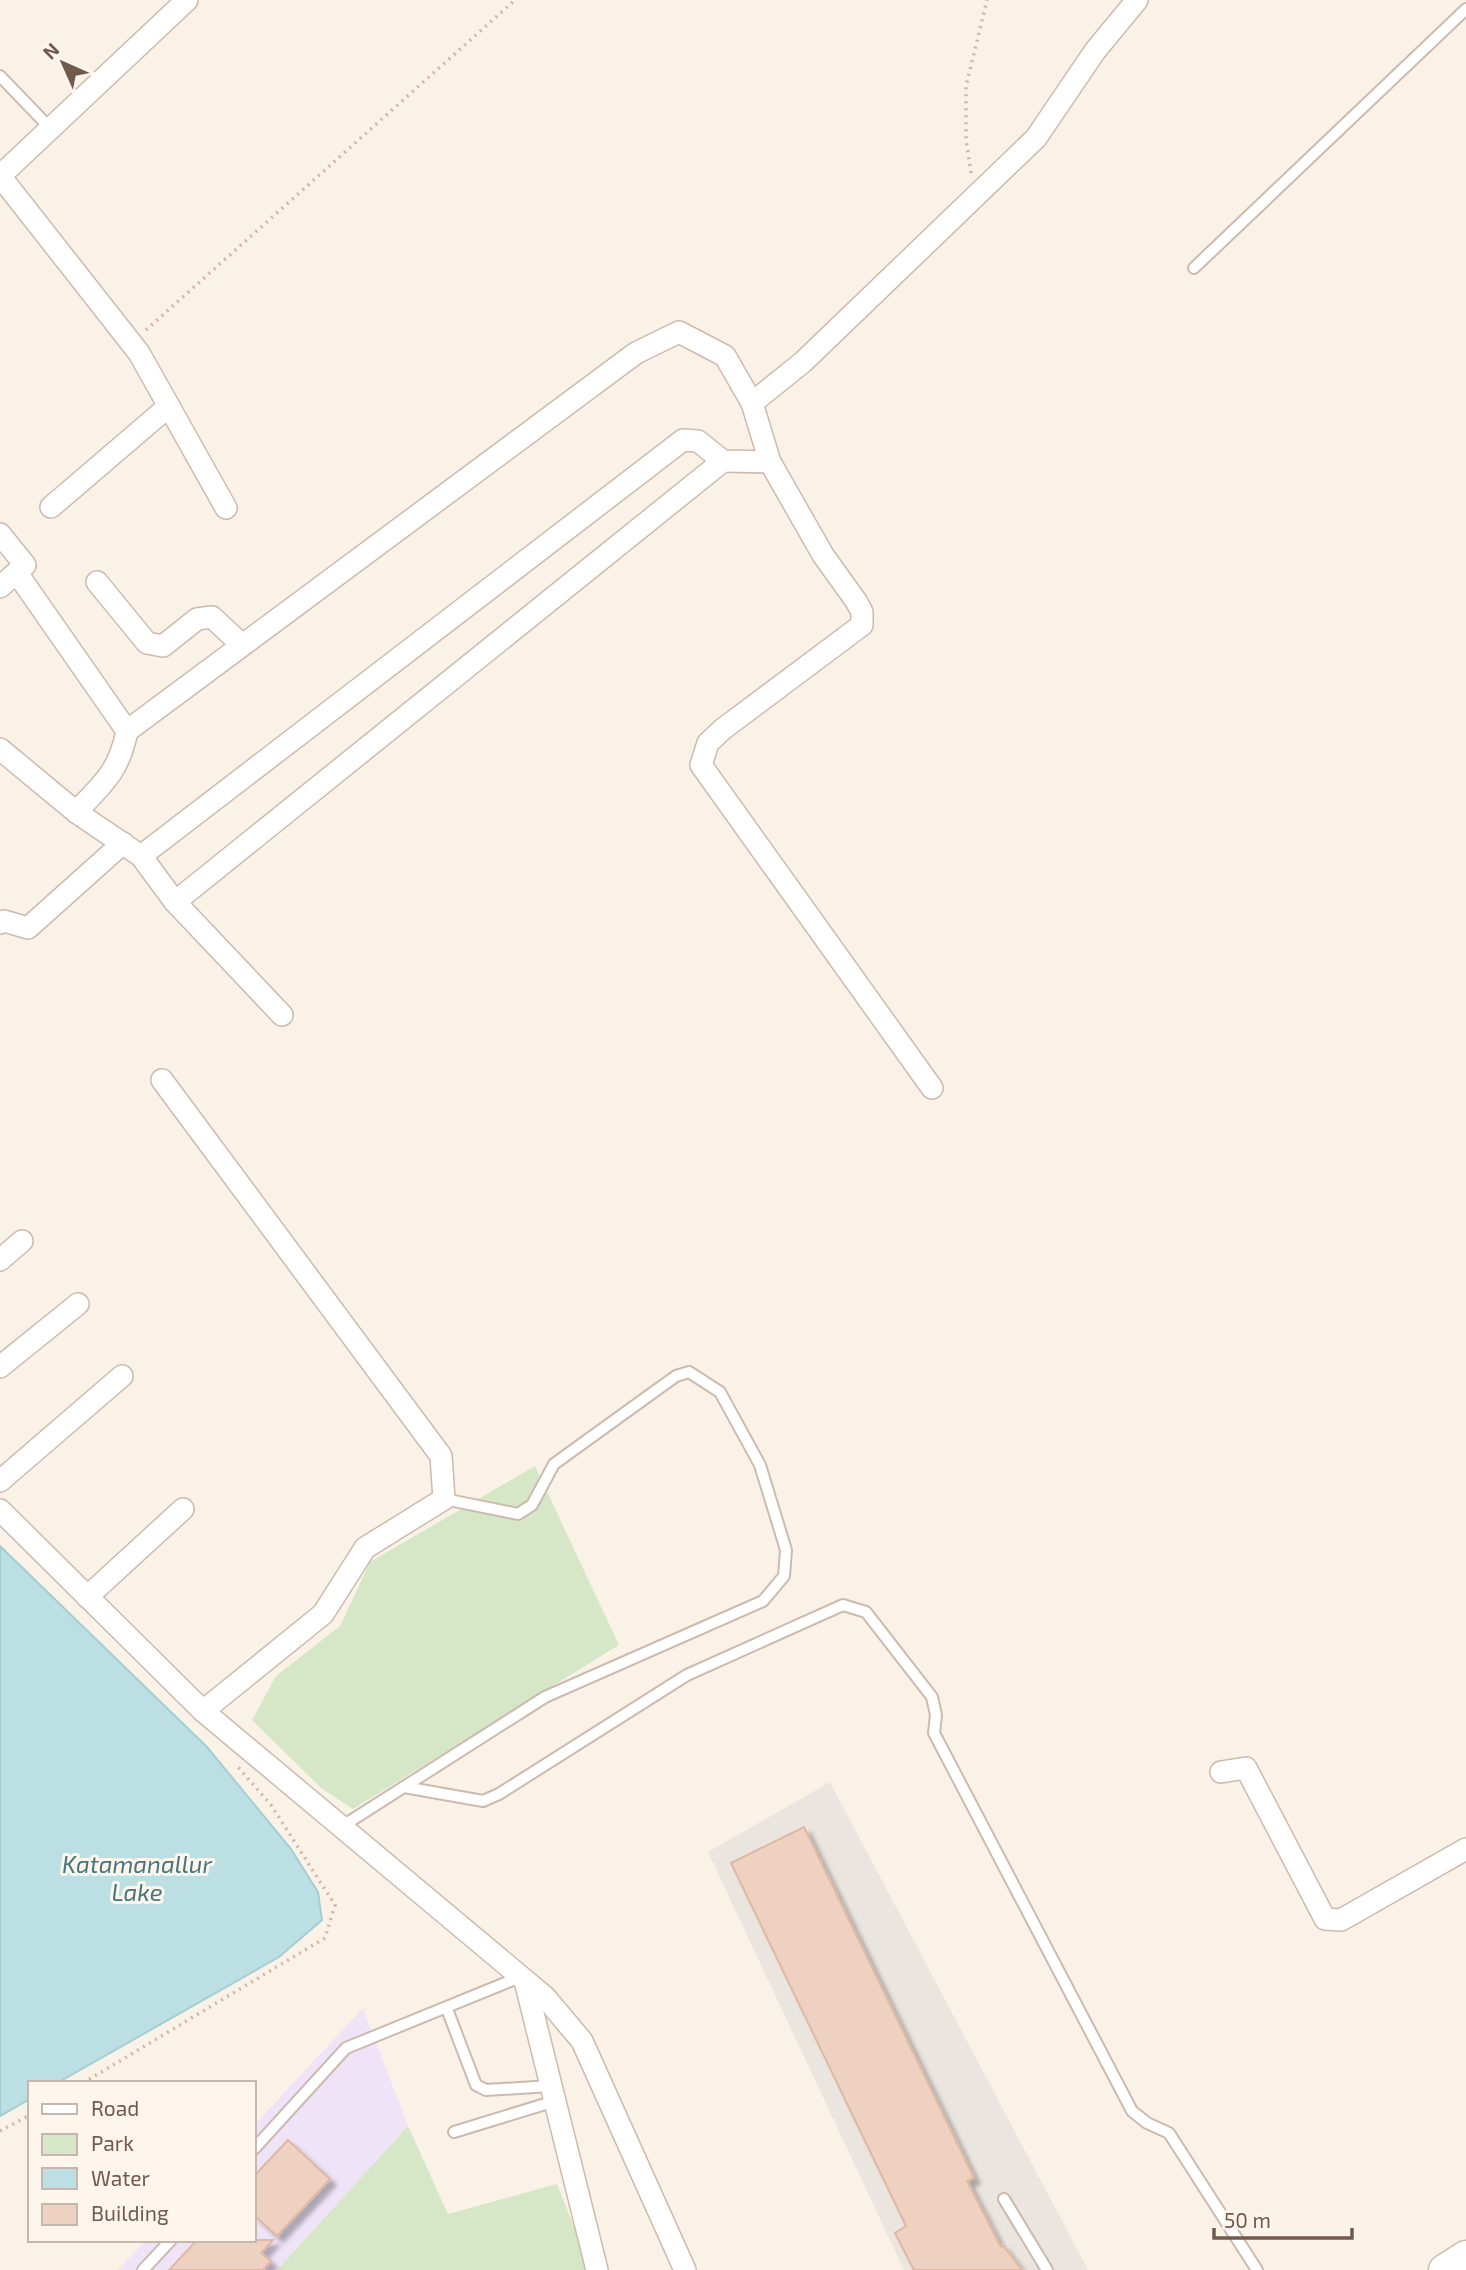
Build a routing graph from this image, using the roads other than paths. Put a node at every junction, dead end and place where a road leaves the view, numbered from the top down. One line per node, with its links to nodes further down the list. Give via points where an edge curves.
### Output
1 (187, 0): 5 (street)
2 (1138, 0): 8 (street, via 1095,51 1036,138 803,362)
3 (1466, 9): 7 (lane)
4 (0, 76): 5 (lane)
5 (51, 129): 6 (street)
6 (0, 176): 9 (street, via 132,343)
7 (1194, 268)
8 (752, 403): 11 (street); 18 (street, via 725,356 679,332 636,353)
9 (169, 406): 12 (street); 13 (street)
10 (723, 461): 11 (street); 23 (street, via 698,441 683,440); 24 (street)
11 (770, 462): 28 (street, via 823,555 856,601 862,625 723,729 708,743 701,765)
12 (51, 507)
13 (226, 508)
14 (0, 534): 15 (street, via 25,565)
15 (17, 573): 17 (street); 19 (street)
16 (97, 582): 18 (street, via 147,643 163,646 197,619 212,617)
17 (0, 587)
18 (242, 645): 19 (street)
19 (127, 731): 21 (street, via 114,772)
20 (0, 749): 21 (street)
21 (76, 812): 22 (street)
22 (123, 842): 23 (street); 25 (street, via 28,928)
23 (141, 856): 24 (street)
24 (175, 902): 26 (street)
25 (0, 923)
26 (282, 1015)
27 (162, 1080): 35 (street, via 440,1456)
28 (932, 1088)
29 (22, 1241): 30 (street)
30 (0, 1260)
31 (78, 1304): 32 (street)
32 (0, 1367)
33 (122, 1376): 34 (street)
34 (0, 1481)
35 (443, 1499): 39 (street, via 365,1548 323,1614); 41 (lane, via 518,1514 532,1506 554,1464 676,1376 689,1372 720,1392 760,1465 786,1550 784,1576 763,1601 545,1697)
36 (183, 1509): 38 (street)
37 (0, 1510): 38 (street)
38 (87, 1597): 39 (street)
39 (203, 1711): 42 (street)
40 (1222, 1772): 43 (street, via 1246,1768 1325,1919 1341,1920)
41 (404, 1787): 42 (lane); 55 (lane, via 483,1801 687,1675 843,1605 866,1612 932,1697 934,1733 1132,2111 1169,2133)
42 (341, 1827): 44 (street)
43 (1466, 1849)
44 (523, 1979): 45 (lane); 46 (street); 53 (street, via 582,2040)
45 (447, 2009): 46 (lane, via 476,2085 486,2090); 48 (lane, via 346,2048)
46 (553, 2094): 47 (lane); 52 (street)
47 (454, 2132)
48 (256, 2147)
49 (1004, 2199): 54 (lane)
50 (169, 2242): 51 (lane)
51 (144, 2270)
52 (597, 2270)
53 (685, 2270)
54 (1047, 2270)
55 (1257, 2270)

